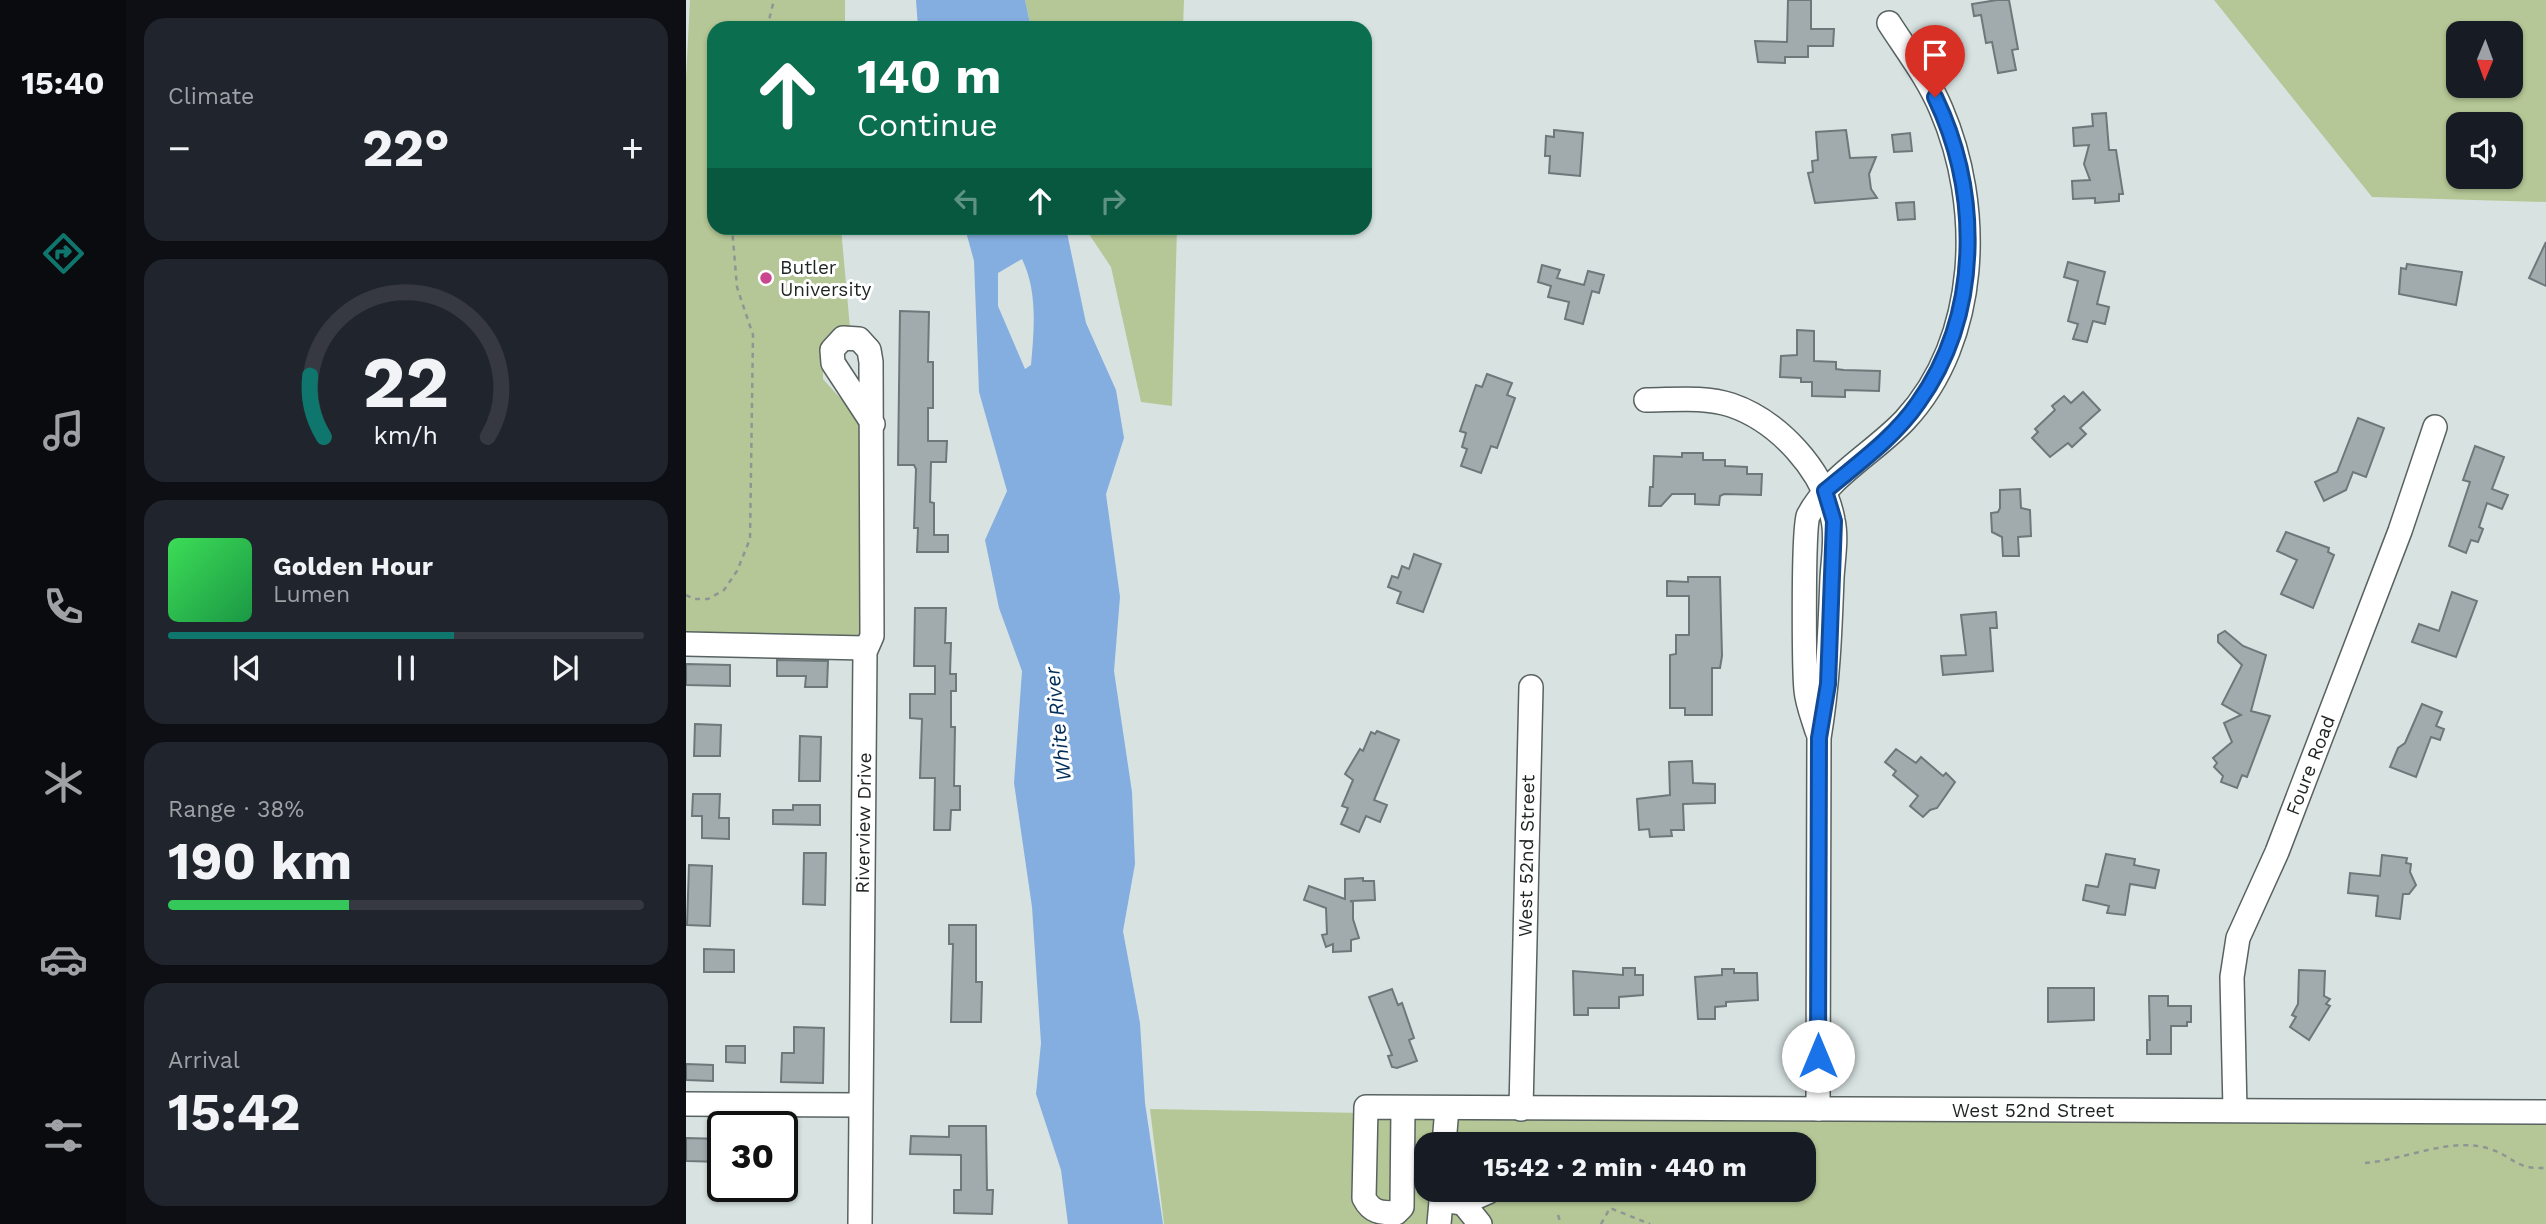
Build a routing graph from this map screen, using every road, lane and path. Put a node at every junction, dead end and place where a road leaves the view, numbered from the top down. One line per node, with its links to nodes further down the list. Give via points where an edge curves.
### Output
1 (774, 0): 2 (path)
2 (769, 21)
3 (1889, 23): 8 (street, via 1930,86 1955,148 1965,217 1965,290 1950,345 1919,402 1886,439)
4 (733, 235): 9 (path, via 737,288 753,335 750,539 723,590 708,599)
5 (1646, 400): 8 (street, via 1710,400 1752,414 1787,440)
6 (873, 424): 11 (street, Riverview Drive, via 872,636)
7 (2435, 428): 19 (street, Foure Road, via 2277,852 2238,938 2232,977)
8 (1825, 491): 18 (street, via 1834,521 1828,684 1819,738)
9 (686, 595)
10 (686, 644): 11 (street)
11 (865, 648): 14 (street, Riverview Drive)
12 (1531, 687): 17 (street, West 52nd Street)
13 (686, 1104): 14 (street)
14 (860, 1105): 27 (street, Riverview Drive)
15 (1403, 1108): 15 (street, West 52nd Street, via 1366,1107 1364,1198 1370,1208 1396,1213 1402,1207); 16 (street, West 52nd Street)
16 (1447, 1108): 17 (street, West 52nd Street); 21 (street)
17 (1521, 1109): 18 (street, West 52nd Street)
18 (1818, 1109): 19 (street, West 52nd Street)
19 (2235, 1111): 20 (street, West 52nd Street)
20 (2546, 1112)
21 (1445, 1132)
22 (2365, 1163): 23 (path, via 2452,1147 2490,1149 2526,1168)
23 (2546, 1168)
24 (1447, 1202): 28 (street)
25 (1453, 1202): 29 (street)
26 (1558, 1215): 30 (path)
27 (859, 1224)
28 (1439, 1224)
29 (1480, 1224)
30 (1561, 1224)
31 (1601, 1224): 32 (path, via 1610,1208)
32 (1650, 1224)

